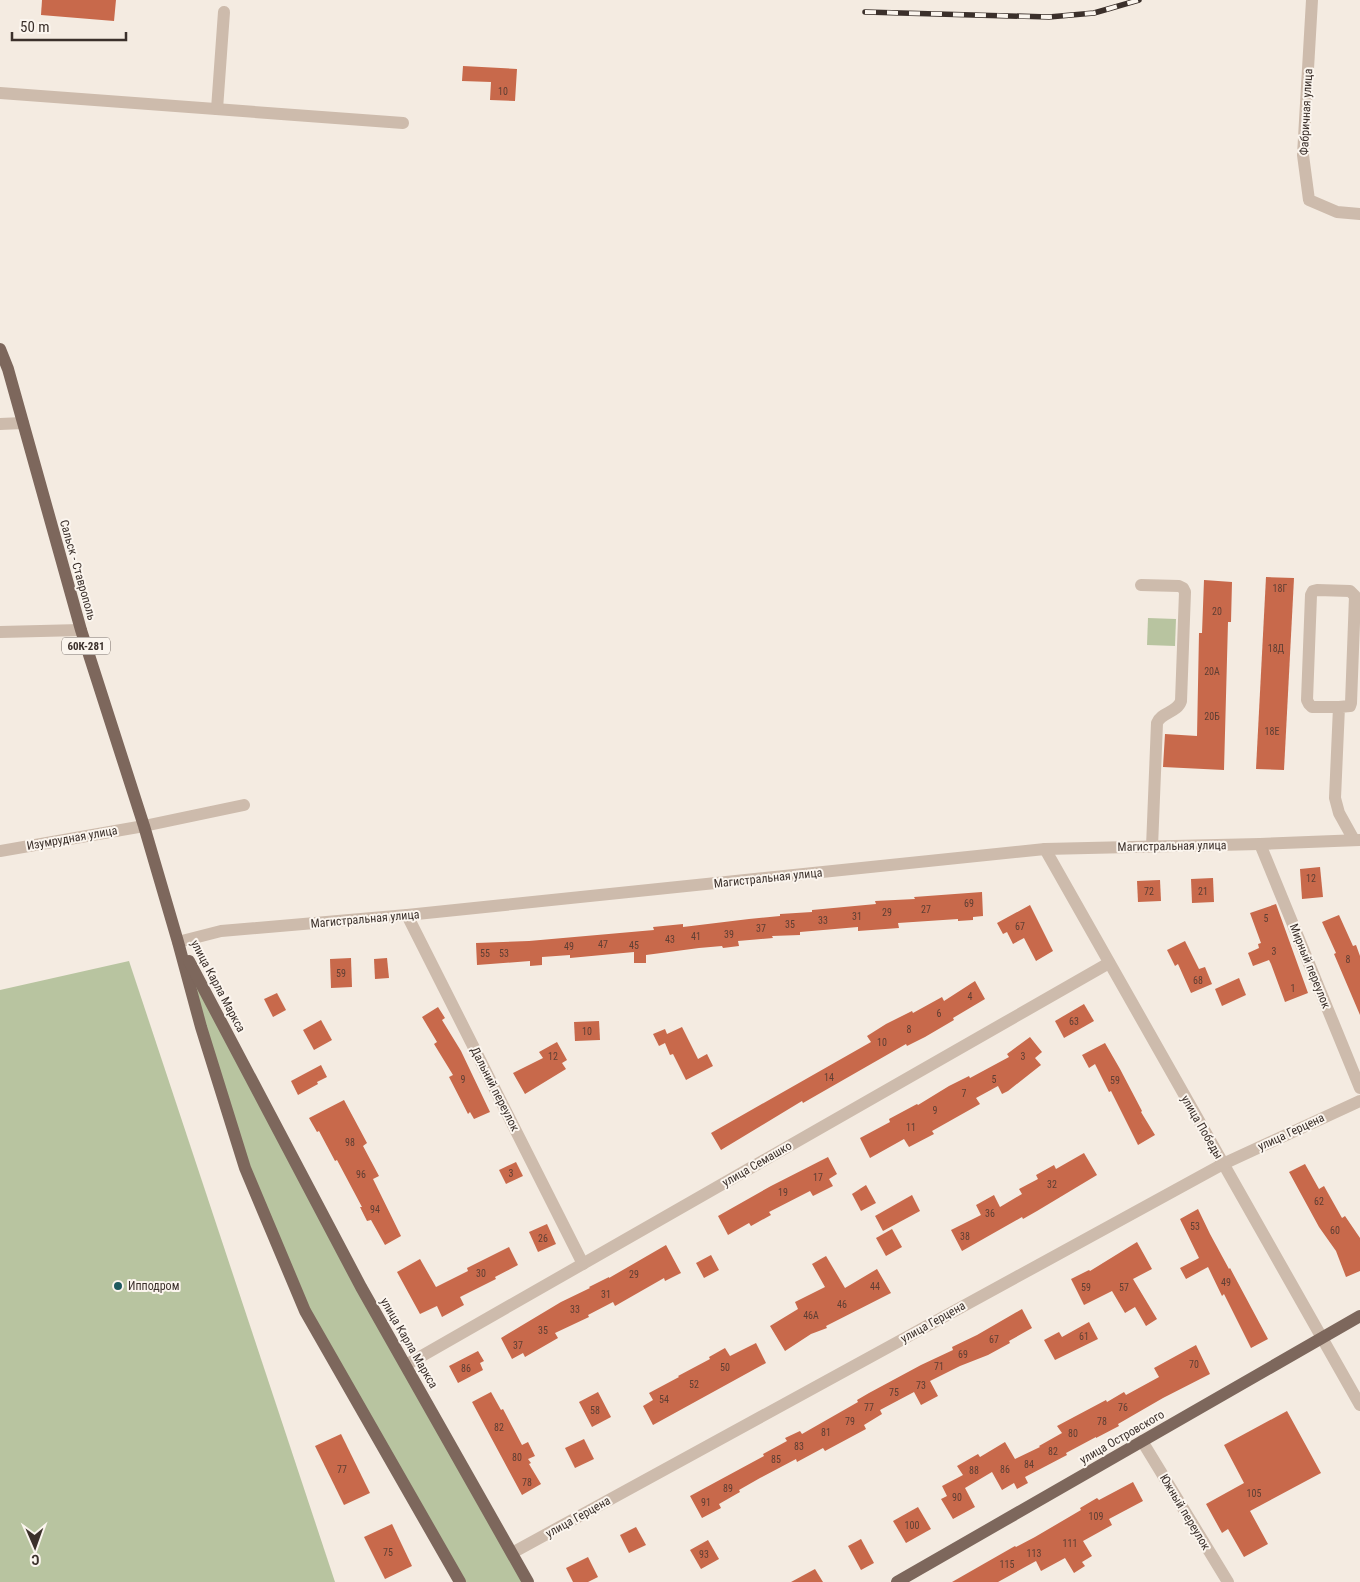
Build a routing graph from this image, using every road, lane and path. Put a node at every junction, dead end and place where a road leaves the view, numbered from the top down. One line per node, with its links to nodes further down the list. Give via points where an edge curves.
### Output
1 (1312, 0): 6 (street, Фабричная улица, via 1303,155 1309,200 1336,212)
2 (224, 12): 4 (street)
3 (0, 93): 4 (street)
4 (217, 109): 5 (street)
5 (403, 123)
6 (1360, 214)
7 (0, 349): 8 (main road, Сальск - Ставрополь / 60К-281)
8 (23, 422): 9 (street); 11 (main road, Сальск - Ставрополь / 60К-281)
9 (0, 424)
10 (1141, 585): 18 (street, via 1179,586 1185,592 1181,701 1175,710 1161,717 1157,723)
11 (81, 630): 12 (street); 15 (main road, Сальск - Ставрополь / 60К-281)
12 (0, 632)
13 (1339, 707): 13 (street, via 1312,707 1307,700 1311,595 1317,590 1350,591 1355,596 1351,703 1350,706); 16 (street, via 1335,798 1339,813)
14 (244, 805): 15 (street, Изумрудная улица)
15 (144, 826): 20 (street, Изумрудная улица); 22 (main road, Сальск - Ставрополь / 60К-281)
16 (1357, 840): 17 (street, Магистральная улица)
17 (1260, 844): 18 (street, Магистральная улица); 24 (street, Мирный переулок)
18 (1152, 847): 19 (street, Магистральная улица)
19 (1045, 849): 21 (street, Магистральная улица); 23 (street, улица Победы)
20 (0, 851)
21 (407, 915): 22 (street, Магистральная улица, via 221,931); 27 (street, Дальний переулок)
22 (178, 942): 30 (main road, улица Карла Маркса, via 361,1287); 34 (main road, улица Карла Маркса, via 245,1168 305,1311)
23 (1109, 963): 26 (street, улица Победы); 27 (street, улица Семашко)
24 (1360, 1088)
25 (1360, 1101): 26 (street, улица Герцена)
26 (1223, 1164): 29 (street, улица Победы); 33 (street, улица Герцена)
27 (583, 1264): 30 (street, улица Семашко)
28 (1360, 1316): 29 (main road, улица Островского)
29 (1322, 1338): 31 (street, улица Победы); 32 (main road, улица Островского)
30 (406, 1365): 33 (main road, улица Карла Маркса)
31 (1360, 1406)
32 (1142, 1441): 36 (main road, улица Островского); 37 (street, Южный переулок)
33 (512, 1553): 35 (main road, улица Карла Маркса)
34 (460, 1582)
35 (528, 1582)
36 (897, 1582)
37 (1228, 1582)

